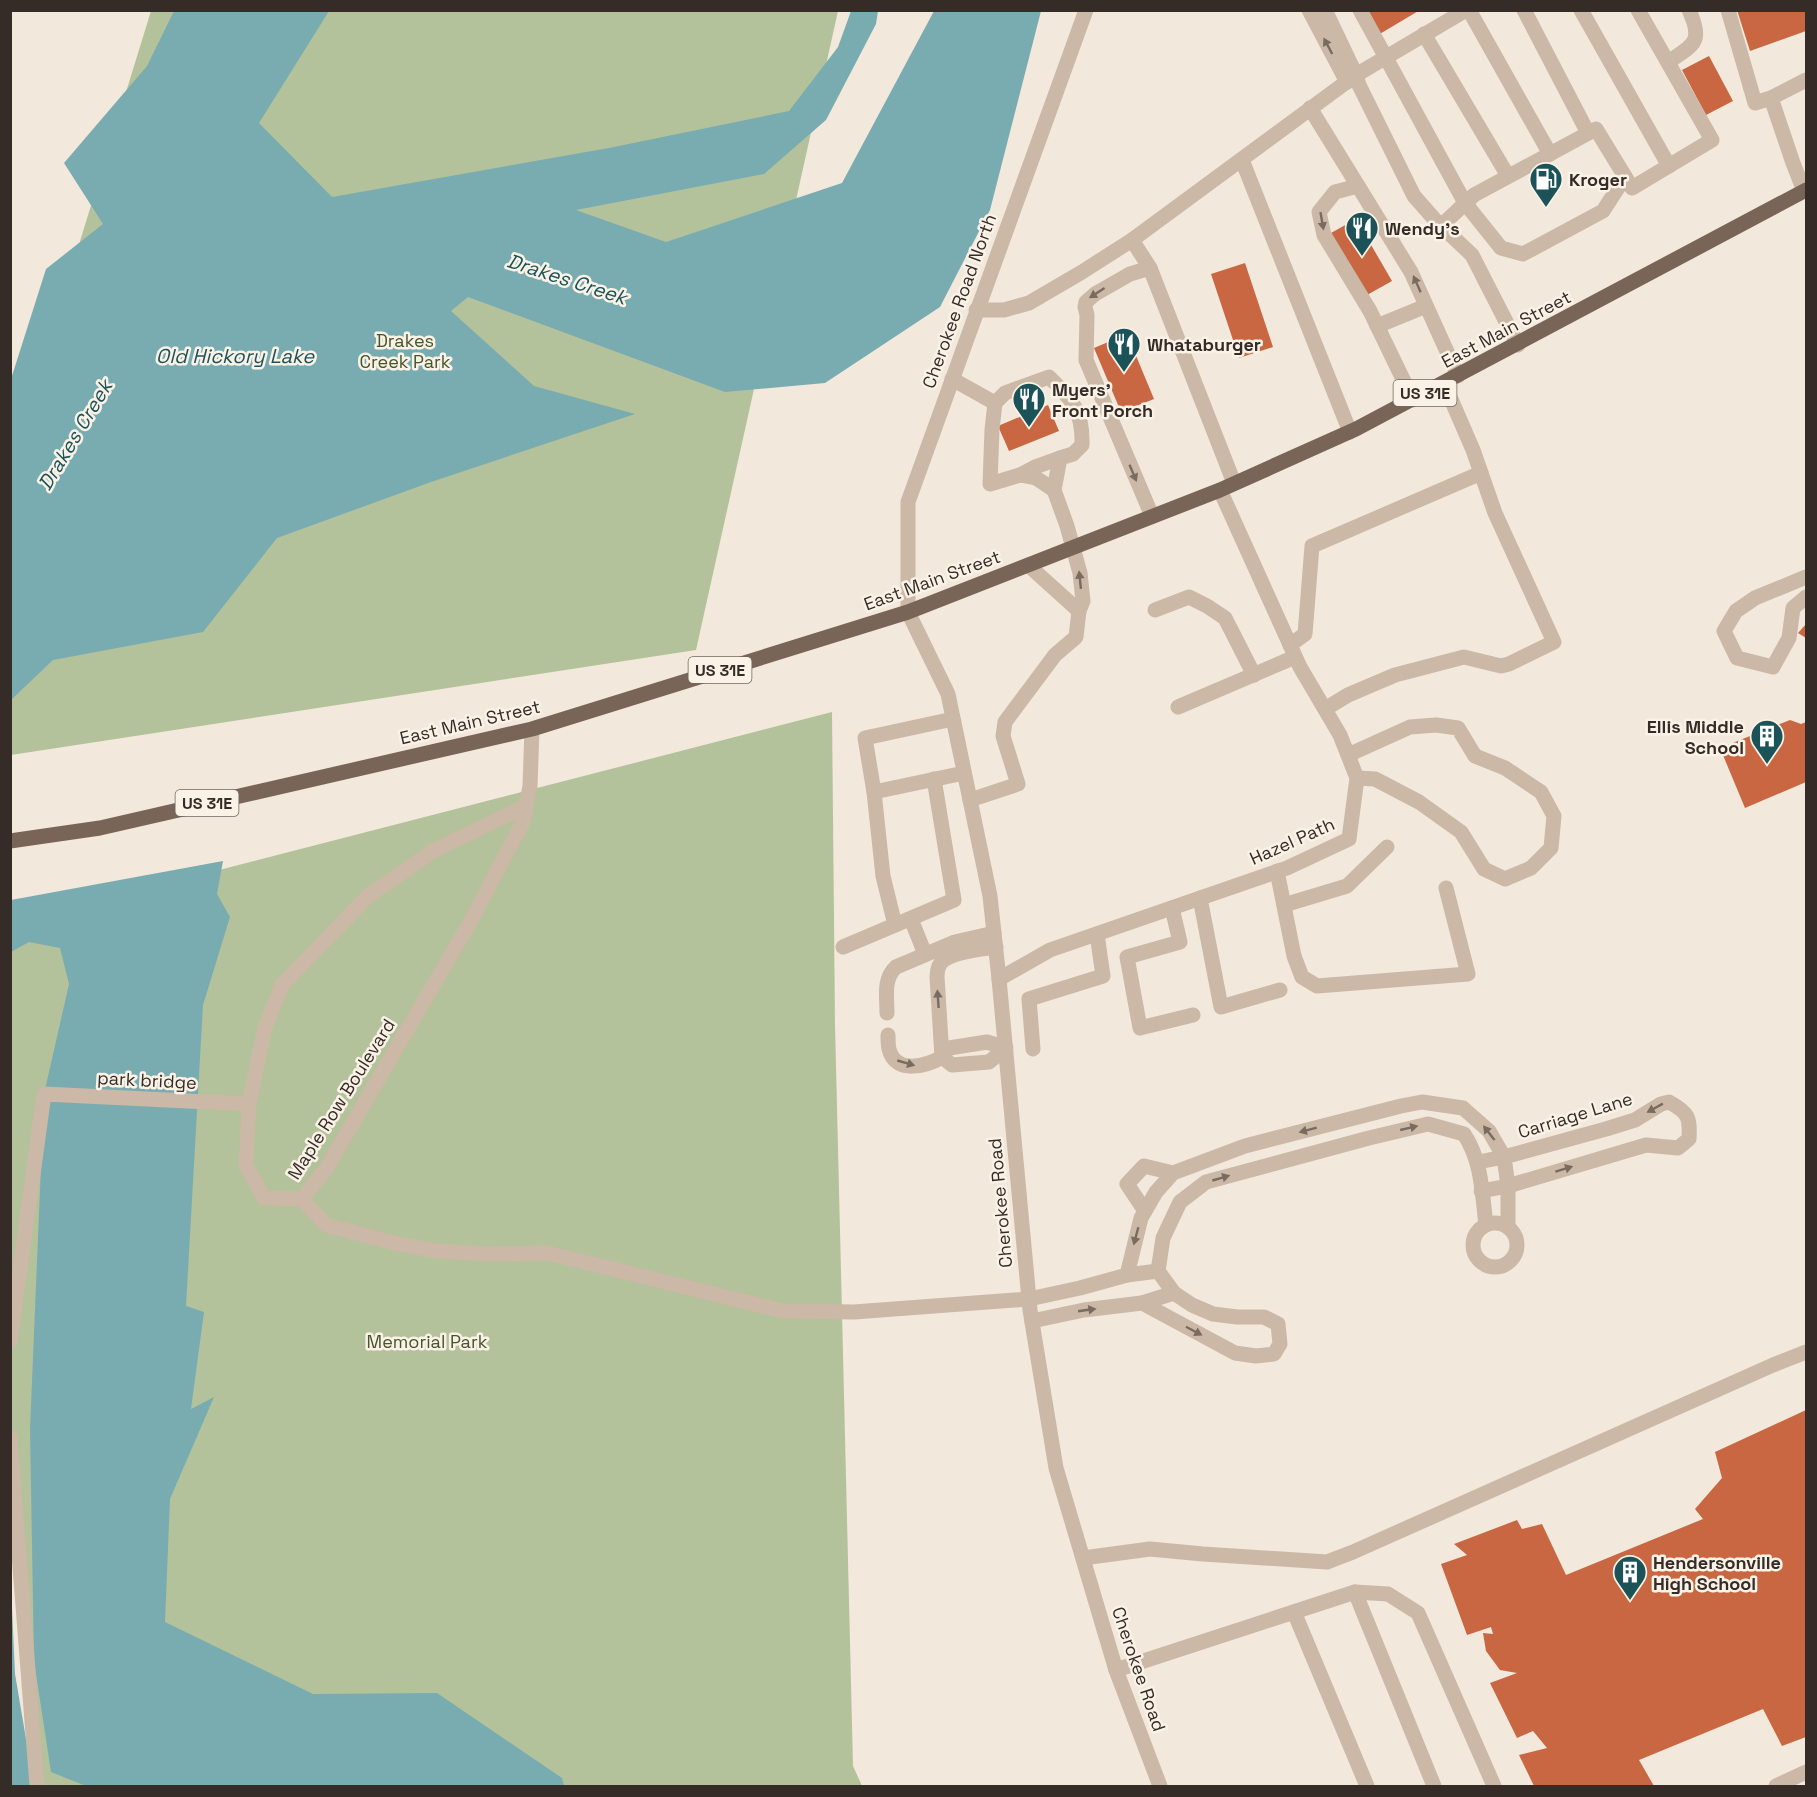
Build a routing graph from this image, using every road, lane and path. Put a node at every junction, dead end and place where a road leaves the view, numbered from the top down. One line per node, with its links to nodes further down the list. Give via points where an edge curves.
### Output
1 (1086, 10): 31 (street, Cherokee Road North)
2 (1309, 10): 14 (street, one-way to 2)
3 (1325, 10): 14 (street)
4 (1360, 10): 12 (street)
5 (1467, 10): 11 (street); 19 (street)
6 (1524, 10): 18 (street)
7 (1581, 10): 21 (street)
8 (1638, 10): 13 (street)
9 (1689, 10): 13 (street, via 1696,39)
10 (1728, 10): 16 (street, via 1755,104)
11 (1424, 34): 12 (street); 22 (street)
12 (1386, 56): 14 (street); 26 (street)
13 (1668, 62): 21 (street, via 1712,140)
14 (1352, 78): 17 (street); 27 (street, via 1414,196)
15 (1806, 80): 16 (street)
16 (1771, 98): 25 (street)
17 (1310, 108): 20 (street); 24 (street)
18 (1588, 133): 19 (street); 23 (street, via 1596,129)
19 (1550, 154): 22 (street)
20 (1242, 160): 28 (street); 38 (street)
21 (1669, 166): 23 (street, via 1632,188)
22 (1508, 176): 26 (street)
23 (1625, 177): 26 (street, via 1603,211 1523,254 1501,248)
24 (1358, 186): 30 (street, one-way to 24, via 1411,272); 32 (street, one-way to 32, via 1335,192 1319,212 1324,235)
25 (1805, 191): 33 (main road, East Main Street / US 31E)
26 (1465, 203): 27 (street)
27 (1441, 226): 33 (street, via 1472,255)
28 (1132, 240): 29 (street); 31 (street, via 1029,303 1004,310)
29 (1150, 268): 42 (street); 45 (street, one-way to 45, via 1130,274 1095,294 1085,307 1086,360)
30 (1426, 306): 32 (street); 35 (street)
31 (976, 310): 34 (street, Cherokee Road North)
32 (1377, 326): 36 (street)
33 (1518, 345): 35 (main road, East Main Street / US 31E)
34 (952, 379): 37 (street); 52 (street, Cherokee Road North, via 908,502)
35 (1451, 380): 36 (main road, East Main Street / US 31E); 40 (street)
36 (1413, 400): 38 (main road, East Main Street / US 31E)
37 (995, 403): 39 (street, via 1005,393 1049,377 1078,410 1082,432 1082,445); 41 (street, via 990,484)
38 (1350, 432): 42 (main road, East Main Street / US 31E)
39 (1060, 458): 41 (street); 43 (street)
40 (1481, 473): 53 (street, via 1312,546 1305,634); 56 (street, via 1495,513 1554,642 1501,666 1464,657 1395,675)
41 (1020, 475): 43 (street, via 1036,478)
42 (1234, 483): 44 (main road, East Main Street / US 31E)
43 (1054, 490): 46 (street)
44 (1220, 490): 45 (main road, East Main Street / US 31E); 53 (street, Hazel Path)
45 (1152, 516): 46 (main road, East Main Street / US 31E)
46 (1074, 547): 47 (main road, East Main Street / US 31E); 51 (street, one-way to 46, via 1083,601)
47 (1028, 565): 51 (street); 52 (main road, East Main Street / US 31E)
48 (1806, 576): 49 (street, via 1755,598 1736,611 1724,631 1737,658 1773,667 1789,638 1793,608)
49 (1806, 597)
50 (1155, 610): 54 (street, via 1189,597 1207,606 1225,618)
51 (1079, 611): 64 (street, via 1076,638 1055,655 1005,722 1003,735 1018,784)
52 (908, 612): 57 (street, Cherokee Road, via 948,694); 58 (main road, East Main Street / US 31E)
53 (1292, 651): 54 (street); 56 (street, Hazel Path)
54 (1254, 675): 55 (street)
55 (1178, 707)
56 (1325, 708): 59 (street, Hazel Path)
57 (953, 719): 60 (street, Cherokee Road); 63 (street, via 865,738)
58 (532, 729): 65 (street, Maple Row Boulevard); 66 (main road, East Main Street / US 31E, via 100,828)
59 (1348, 755): 61 (street, Hazel Path); 61 (street, via 1410,727 1458,728 1475,756 1505,768 1541,792 1554,816 1551,848 1531,868 1505,879 1484,869 1461,832 1419,802 1375,779)
60 (964, 773): 62 (street); 64 (street, Cherokee Road)
61 (1357, 778): 68 (street, Hazel Path, via 1349,839)
62 (934, 779): 63 (street); 73 (street, via 954,900)
63 (874, 792): 74 (street, via 884,876)
64 (970, 800): 76 (street, Cherokee Road)
65 (526, 806): 87 (street, Maple Row Boulevard, via 433,851 368,896 282,985 265,1027); 98 (street, Maple Row Boulevard, via 523,822 473,917 326,1169)
66 (10, 841)
67 (1387, 847): 71 (street, via 1347,886)
68 (1277, 871): 70 (street, Hazel Path); 71 (street)
69 (1446, 888): 71 (street, via 1468,974 1317,986 1302,976)
70 (1200, 898): 72 (street, Hazel Path); 80 (street, via 1221,1007)
71 (1284, 905)
72 (1172, 908): 75 (street, Hazel Path); 82 (street, via 1180,942 1127,957 1140,1028)
73 (911, 919): 74 (street); 78 (street)
74 (895, 925): 77 (street)
75 (1097, 934): 79 (street, Hazel Path, via 1050,950); 85 (street, via 1103,976 1029,999)
76 (995, 940): 78 (street, via 955,942); 79 (street, Cherokee Road); 86 (street, one-way to 76, via 937,977 940,965 954,955)
77 (843, 947)
78 (926, 954): 81 (street, via 891,972 886,985)
79 (999, 979): 84 (street, Cherokee Road)
80 (1280, 990)
81 (887, 1012)
82 (1193, 1015)
83 (888, 1035): 86 (street, one-way to 86, via 889,1050 901,1065 919,1066)
84 (1006, 1048): 86 (street, via 987,1042 949,1048); 105 (street, Cherokee Road)
85 (1033, 1049)
86 (942, 1057)
87 (249, 1104): 98 (street, Maple Row Boulevard, via 246,1166 264,1198); 108 (street, park bridge, via 44,1094)
88 (1361, 1116): 89 (street); 90 (street, Carriage Lane, one-way to 90); 91 (street, Carriage Lane, one-way to 88, via 1490,1131 1463,1108 1422,1102)
89 (1369, 1138): 92 (street, one-way to 92, via 1428,1124 1464,1134); 93 (street)
90 (1258, 1143): 93 (street); 94 (street, Carriage Lane)
91 (1504, 1157): 92 (street, Carriage Lane); 95 (street, Carriage Lane); 95 (street, Carriage Lane, one-way to 91, via 1646,1145 1678,1148 1689,1139 1690,1121 1684,1110 1669,1102 1635,1120)
92 (1478, 1162): 97 (street)
93 (1266, 1165): 96 (street, one-way to 93, via 1206,1182)
94 (1176, 1172): 96 (street); 99 (street, via 1156,1192); 99 (street, via 1144,1166 1127,1184)
95 (1508, 1186): 97 (street, Carriage Lane); 101 (street, Carriage Lane)
96 (1196, 1190): 102 (street, via 1180,1202 1162,1238)
97 (1481, 1191): 100 (street)
98 (302, 1199): 105 (street, via 326,1225 394,1242 446,1252 547,1253 783,1311 854,1312)
99 (1145, 1211): 103 (street, one-way to 103)
100 (1486, 1225): 101 (street); 101 (street, Carriage Lane, via 1476,1234 1472,1247 1477,1260 1490,1267 1505,1265 1515,1254 1516,1239)
101 (1508, 1227)
102 (1158, 1271): 103 (street); 104 (street)
103 (1127, 1275): 105 (street)
104 (1174, 1293): 106 (street); 106 (street, one-way to 104, via 1235,1353 1274,1354 1280,1344 1278,1324 1264,1317 1213,1314)
105 (1029, 1299): 107 (street, Cherokee Road)
106 (1142, 1303): 107 (street, one-way to 106)
107 (1032, 1321): 111 (street, Cherokee Road, via 1056,1468)
108 (10, 1342)
109 (1806, 1353): 111 (street, via 1327,1562 1150,1549)
110 (10, 1438): 116 (street)
111 (1083, 1558): 114 (street, Cherokee Road)
112 (1355, 1592): 113 (street); 119 (street); 120 (street, via 1388,1594 1418,1613)
113 (1294, 1612): 114 (street); 118 (street)
114 (1116, 1670): 117 (street, Cherokee Road)
115 (1806, 1772): 121 (street)
116 (36, 1786)
117 (1160, 1786)
118 (1367, 1786)
119 (1434, 1786)
120 (1494, 1786)
121 (1776, 1786)

